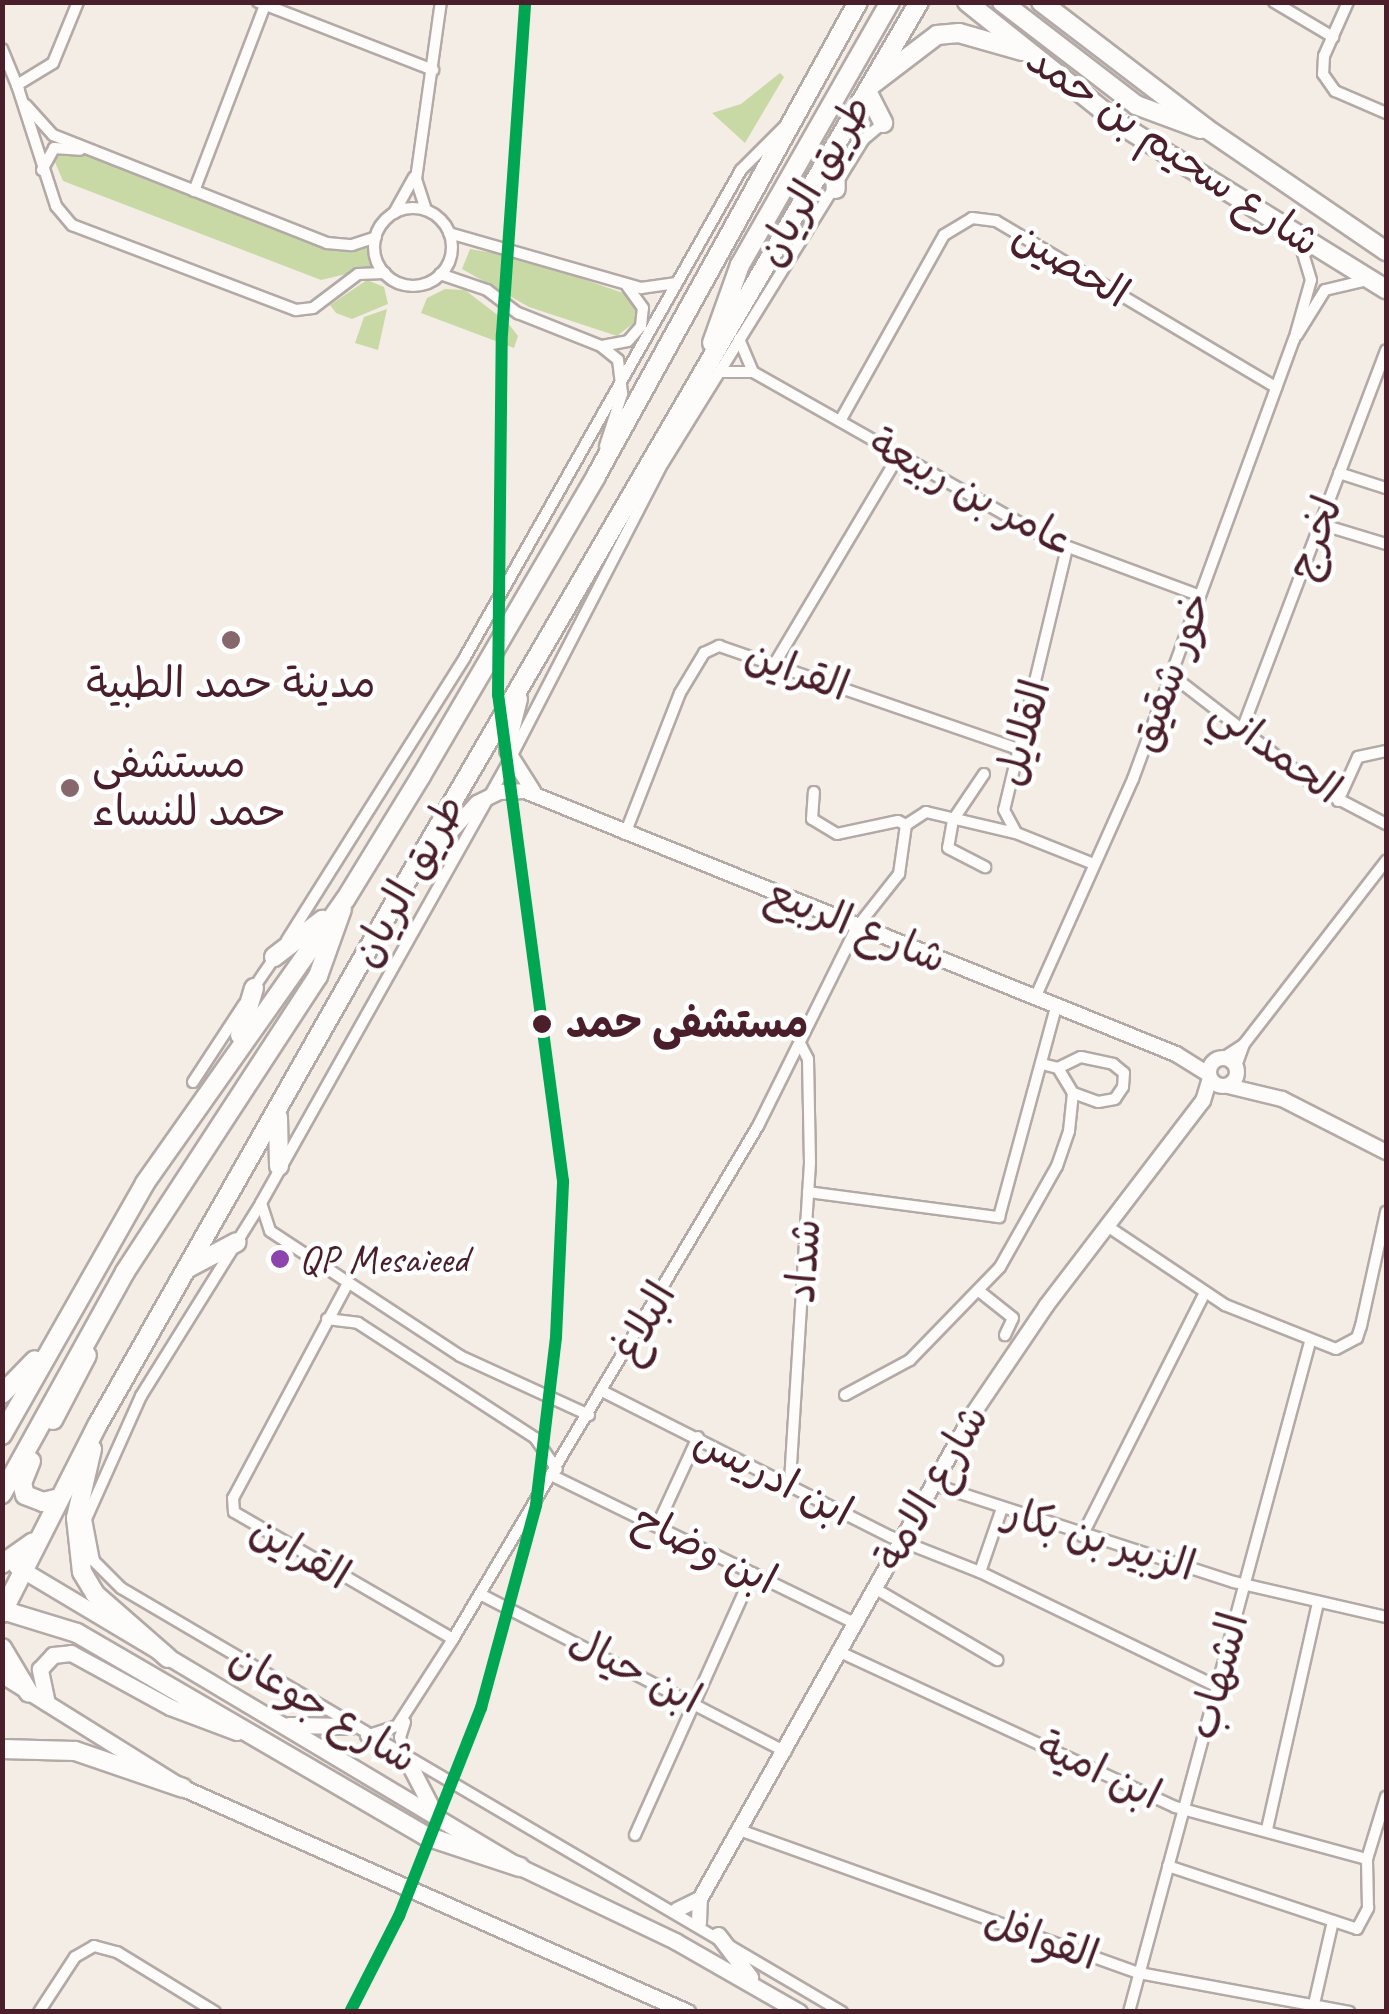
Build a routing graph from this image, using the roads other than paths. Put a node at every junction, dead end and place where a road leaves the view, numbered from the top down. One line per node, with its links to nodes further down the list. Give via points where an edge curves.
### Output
1 (78, 2): 20 (street, via 54,64)
2 (441, 2): 19 (street)
3 (843, 2): 16 (highway)
4 (858, 2): 16 (highway, طريق الريان)
5 (890, 2): 47 (highway, via 740,264)
6 (919, 2): 21 (highway, طريق الريان)
7 (967, 2): 18 (highway, شارع سحيم بن حمد)
8 (1002, 2): 25 (highway, via 1136,105 1182,126)
9 (1041, 2): 14 (highway, شارع سحيم بن حمد)
10 (1058, 2): 14 (highway)
11 (1274, 2): 15 (street)
12 (1348, 2): 15 (street)
13 (261, 4): 19 (street); 31 (street)
14 (1068, 24): 25 (highway, شارع سحيم بن حمد)
15 (1333, 36): 22 (street, via 1322,62 1330,86)
16 (833, 46): 24 (highway, طريق الريان)
17 (2, 49): 20 (street)
18 (1022, 52): 21 (highway, via 958,33 937,35); 35 (highway, شارع سحيم بن حمد, via 1120,126)
19 (434, 70): 29 (street)
20 (16, 85): 27 (street, via 42,128); 28 (street)
21 (868, 88): 23 (highway); 26 (highway, طريق الريان)
22 (1386, 113)
23 (883, 123): 30 (street, طريق الريان, via 863,140)
24 (786, 126): 40 (street, طريق الريان, via 741,170); 54 (highway, طريق الريان)
25 (1207, 129): 37 (highway, شارع سحيم بن حمد)
26 (836, 144): 30 (highway); 47 (highway, طريق الريان)
27 (91, 151): 28 (street, via 58,146); 31 (street)
28 (42, 170): 38 (street, via 58,211 72,225 290,309 313,308 358,274)
29 (416, 172): 32 (street); 33 (street)
30 (836, 189): 43 (street, طريق الريان)
31 (194, 192): 36 (street, via 335,245)
32 (426, 210): 33 (street); 34 (street)
33 (394, 213): 36 (street)
34 (450, 233): 39 (street, via 451,255); 41 (street, via 555,258)
35 (1297, 235): 42 (highway, شارع سحيم بن حمد); 44 (street, خور شقيق, via 1312,280)
36 (376, 237): 38 (street)
37 (1386, 251)
38 (385, 273): 39 (street, via 412,286)
39 (440, 274): 45 (street)
40 (676, 282): 41 (street, via 658,290); 49 (street, طريق الريان)
41 (625, 284): 45 (street, via 640,302 641,326 628,341)
42 (1379, 285): 44 (street, خور شقيق, via 1325,290)
43 (740, 339): 47 (street, طريق الريان); 48 (street)
44 (1294, 340): 50 (street, خور شقيق)
45 (601, 346): 49 (street)
46 (1386, 350): 53 (street, لخرج)
47 (713, 368): 48 (street, عامر بن ربيعة); 61 (highway, طريق الريان); 66 (street, طريق الريان)
48 (753, 372): 51 (street, عامر بن ربيعة)
49 (623, 374): 54 (street); 83 (street, طريق الريان, via 407,754)
50 (1276, 387): 51 (street, الحصين, via 996,221 972,218 944,235); 59 (street, خور شقيق)
51 (840, 421): 52 (street, عامر بن ربيعة)
52 (900, 455): 58 (street, عامر بن ربيعة); 60 (street)
53 (1340, 473): 55 (street); 56 (street, لخرج)
54 (596, 476): 81 (highway, طريق الريان)
55 (1386, 488)
56 (1320, 524): 57 (street); 63 (street, لخرج)
57 (1386, 544)
58 (1067, 548): 59 (street, عامر بن ربيعة); 64 (street, القلايل)
59 (1198, 595): 62 (street, خور شقيق)
60 (775, 662): 64 (street, القراين); 76 (street, القراين, via 727,646 704,653 673,708)
61 (531, 665): 66 (street, via 508,734); 80 (highway, طريق الريان)
62 (1170, 673): 63 (street, الحمداني); 78 (street, خور شقيق, via 1134,779)
63 (1243, 727): 71 (street, الحمداني)
64 (1021, 750): 75 (street, القلايل, via 1004,810)
65 (1386, 752): 71 (street, via 1358,757)
66 (509, 761): 69 (street, شارع الربيع); 70 (street, طريق الريان)
67 (984, 774): 72 (street)
68 (814, 792): 74 (street, via 812,819 837,834 898,820)
69 (538, 795): 70 (street, شارع الربيع, via 512,790); 76 (street, شارع الربيع)
70 (489, 796): 80 (street); 101 (street, طريق الريان)
71 (1338, 800): 73 (street, الحمداني)
72 (954, 820): 74 (street, via 926,812); 75 (street); 79 (street, via 948,848)
73 (1386, 824)
74 (906, 825): 82 (street, البلاغ, via 899,874)
75 (1016, 833): 78 (street, القلايل)
76 (625, 834): 82 (street, شارع الربيع)
77 (1386, 861): 91 (street)
78 (1094, 864): 85 (street, خور شقيق)
79 (985, 868)
80 (412, 870): 99 (highway, طريق الريان)
81 (344, 900): 83 (highway); 89 (highway, طريق الريان); 109 (highway, via 318,976)
82 (857, 927): 85 (street, شارع الربيع); 87 (street, البلاغ)
83 (274, 957): 84 (street, طريق الريان)
84 (254, 988): 89 (highway); 94 (street, طريق الريان)
85 (1035, 998): 86 (street, شارع الربيع)
86 (1056, 1007): 88 (street, شارع الربيع); 90 (street)
87 (800, 1043): 102 (street, شداد, via 808,1059); 117 (street, البلاغ)
88 (1176, 1054): 91 (street, شارع الربيع); 93 (street, شارع الربيع)
89 (228, 1062): 115 (highway, طريق الريان, via 145,1184)
90 (1042, 1064): 92 (street); 102 (street, via 999,1218)
91 (1228, 1064): 93 (street, شارع الامة); 95 (street); 96 (street)
92 (1058, 1068): 97 (street); 97 (street, via 1081,1057 1124,1073 1124,1086 1109,1102)
93 (1210, 1077): 95 (street, شارع الربيع); 98 (street, شارع الامة)
94 (194, 1082)
95 (1226, 1086): 96 (street); 98 (street, شارع الامة)
96 (1254, 1088): 100 (street)
97 (1072, 1092): 111 (street, via 1070,1131 1057,1166 1017,1241)
98 (1202, 1101): 105 (street, شارع الامة)
99 (278, 1117): 101 (highway); 108 (highway, طريق الريان)
100 (1386, 1152)
101 (279, 1166): 103 (street, طريق الريان)
102 (808, 1192): 125 (street, شداد)
103 (261, 1203): 106 (street); 107 (street, طريق الريان)
104 (1386, 1212): 116 (street, via 1356,1338 1336,1349)
105 (1107, 1226): 112 (street); 126 (street, شارع الامة, via 1046,1306)
106 (270, 1231): 107 (street); 110 (street)
107 (240, 1238): 108 (highway); 131 (street, طريق الريان, via 193,1304 118,1441 90,1500)
108 (188, 1268): 121 (highway, طريق الريان)
109 (125, 1272): 127 (highway); 128 (highway, via 23,1476 31,1499)
110 (348, 1283): 113 (street, القراين); 120 (street, via 468,1362)
111 (979, 1291): 114 (street, via 1013,1318); 119 (street, via 890,1377)
112 (1205, 1293): 116 (street); 132 (street)
113 (328, 1319): 124 (street, via 358,1323 534,1438); 144 (street, القراين, via 232,1498 234,1512)
114 (1005, 1335)
115 (53, 1342): 118 (highway); 122 (highway, طريق الريان)
116 (1310, 1342): 137 (street, الشهاب)
117 (604, 1392): 120 (street, البلاغ); 123 (street, ابن ادريس)
118 (2, 1394)
119 (845, 1395)
120 (589, 1415): 124 (street, البلاغ)
121 (98, 1424): 128 (highway, طريق الريان); 147 (highway, via 76,1518 76,1554 95,1594)
122 (2, 1435)
123 (698, 1438): 125 (street, ابن ادريس); 130 (street)
124 (555, 1473): 130 (street, ابن وضاح); 139 (street, البلاغ)
125 (790, 1481): 133 (street, ابن ادريس)
126 (932, 1484): 129 (street, الزبير بن بكار); 133 (street, شارع الامة)
127 (2, 1494)
128 (59, 1498): 134 (highway, طريق الريان, via 41,1535)
129 (1001, 1511): 132 (street, الزبير بن بكار); 135 (street)
130 (657, 1526): 136 (street, ابن وضاح)
131 (86, 1535): 156 (street, شارع جوعان, via 104,1576)
132 (1082, 1536): 137 (street, الزبير بن بكار)
133 (900, 1539): 135 (street, ابن ادريس); 138 (street, شارع الامة)
134 (9, 1563): 141 (highway, طريق الريان); 147 (main road, شارع جوعان)
135 (980, 1572): 150 (street, ابن ادريس)
136 (752, 1573): 143 (street, ابن وضاح); 152 (street)
137 (1244, 1583): 140 (street, الزبير بن بكار); 150 (street, الشهاب)
138 (874, 1588): 143 (street, شارع الامة); 148 (street)
139 (480, 1594): 144 (street, البلاغ); 152 (street, ابن حيال)
140 (1318, 1602): 142 (street, الزبير بن بكار); 166 (street)
141 (3, 1611): 158 (highway, via 77,1633)
142 (1386, 1617)
143 (856, 1624): 146 (street, شارع الامة)
144 (453, 1639): 154 (street, البلاغ)
145 (2, 1648): 151 (highway)
146 (842, 1653): 160 (street, شارع الامة); 164 (street, ابن امية)
147 (168, 1658): 155 (main road, شارع جوعان)
148 (997, 1660)
149 (2, 1675): 151 (main road)
150 (1216, 1686): 164 (street, الشهاب)
151 (29, 1693): 153 (main road)
152 (696, 1700): 160 (street, ابن حيال); 168 (street)
153 (49, 1706): 158 (main road, via 38,1686 40,1669 53,1655 71,1654 170,1708); 162 (main road)
154 (410, 1707): 157 (street, البلاغ, via 390,1731); 161 (street, البلاغ, via 400,1737)
155 (284, 1725): 156 (main road); 165 (main road, شارع جوعان)
156 (350, 1726): 157 (street, شارع جوعان)
157 (364, 1736): 161 (street, شارع جوعان)
158 (263, 1742): 171 (highway, via 426,1836)
159 (2, 1749): 162 (highway, via 75,1751)
160 (787, 1752): 167 (street, شارع الامة)
161 (408, 1760): 165 (main road); 173 (street, شارع جوعان)
162 (182, 1788): 182 (main road)
163 (1386, 1797): 169 (street)
164 (1184, 1810): 166 (street, ابن امية); 170 (street, الشهاب)
165 (435, 1814): 171 (main road, شارع جوعان)
166 (1266, 1829): 169 (street, ابن امية)
167 (742, 1831): 172 (street, شارع الامة); 177 (street, القوافل)
168 (635, 1835)
169 (1367, 1860): 174 (street, via 1370,1890 1362,1920 1357,1929)
170 (1168, 1866): 174 (street); 177 (street, الشهاب)
171 (520, 1868): 178 (main road, شارع جوعان)
172 (700, 1899): 173 (street); 175 (street, شارع الامة)
173 (676, 1910): 175 (street, شارع جوعان)
174 (1334, 1921): 179 (street)
175 (699, 1923): 176 (street, شارع جوعان)
176 (718, 1935): 178 (main road); 184 (street, شارع جوعان)
177 (1139, 1973): 179 (street, القوافل); 185 (street, الشهاب)
178 (768, 1994): 183 (main road, شارع جوعان)
179 (1314, 2004): 186 (street, القوافل)
180 (40, 2012): 181 (street, via 75,1958 94,1946 117,1952)
181 (214, 2012)
182 (687, 2012)
183 (799, 2012)
184 (842, 2012)
185 (1129, 2012)
186 (1349, 2012)

